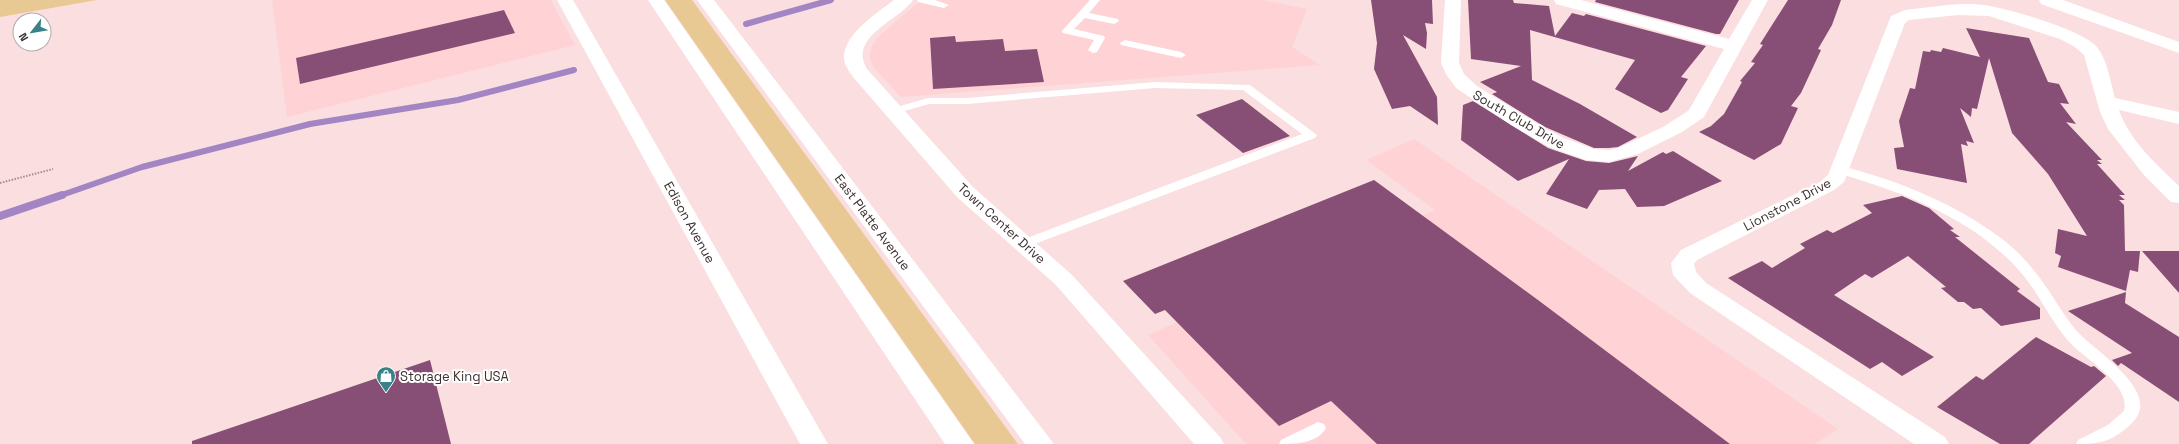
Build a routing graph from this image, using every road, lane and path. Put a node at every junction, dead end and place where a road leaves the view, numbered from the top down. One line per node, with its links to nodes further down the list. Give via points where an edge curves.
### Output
1 (565, 0): 30 (main road, Edison Avenue)
2 (656, 0): 31 (main road)
3 (905, 0): 22 (main road, Town Center Drive, via 865,33 856,44 853,55 854,64 860,73)
4 (922, 0): 12 (lane)
5 (1095, 0): 13 (lane)
6 (1453, 0): 17 (main road, South Club Drive, via 1450,62 1452,72 1459,81 1554,141 1591,156 1610,156 1627,151 1684,124 1697,113)
7 (1562, 0): 17 (main road)
8 (1760, 0): 17 (main road, South Club Drive)
9 (2047, 0): 18 (main road)
10 (2077, 0): 15 (main road)
11 (709, 5): 32 (main road, East Platte Avenue)
12 (944, 5)
13 (1082, 14): 14 (lane); 19 (lane, via 1067,31 1100,38)
14 (1114, 21)
15 (2179, 36)
16 (1125, 43): 20 (lane)
17 (1735, 46)
18 (2179, 48)
19 (1093, 50)
20 (1181, 55)
21 (2107, 102): 23 (main road); 25 (main road, Lionstone Drive, via 2090,50 2065,35 1988,11 1971,10 1905,16 1897,20 1892,28); 27 (main road, Lionstone Drive, via 2112,118 2128,141 2146,164)
22 (894, 111): 28 (main road, Town Center Drive, via 965,192); 28 (lane, via 928,101 967,101 1155,85 1246,87 1311,135)
23 (2179, 118)
24 (53, 169): 26 (path)
25 (1841, 170): 35 (main road, Lionstone Drive, via 1837,178 1827,186 1689,255 1682,263 1685,275 1698,288); 36 (lane, via 1908,191 1945,208 1977,227 2027,271 2076,340 2121,380 2131,395 2134,408 2130,416)
26 (0, 183)
27 (2179, 197)
28 (1024, 244): 33 (main road, Town Center Drive, via 1064,280)
29 (1318, 428): 34 (lane)
30 (814, 444)
31 (960, 444)
32 (1040, 444)
33 (1210, 444)
34 (1287, 444)
35 (1936, 444)
36 (2084, 444)

